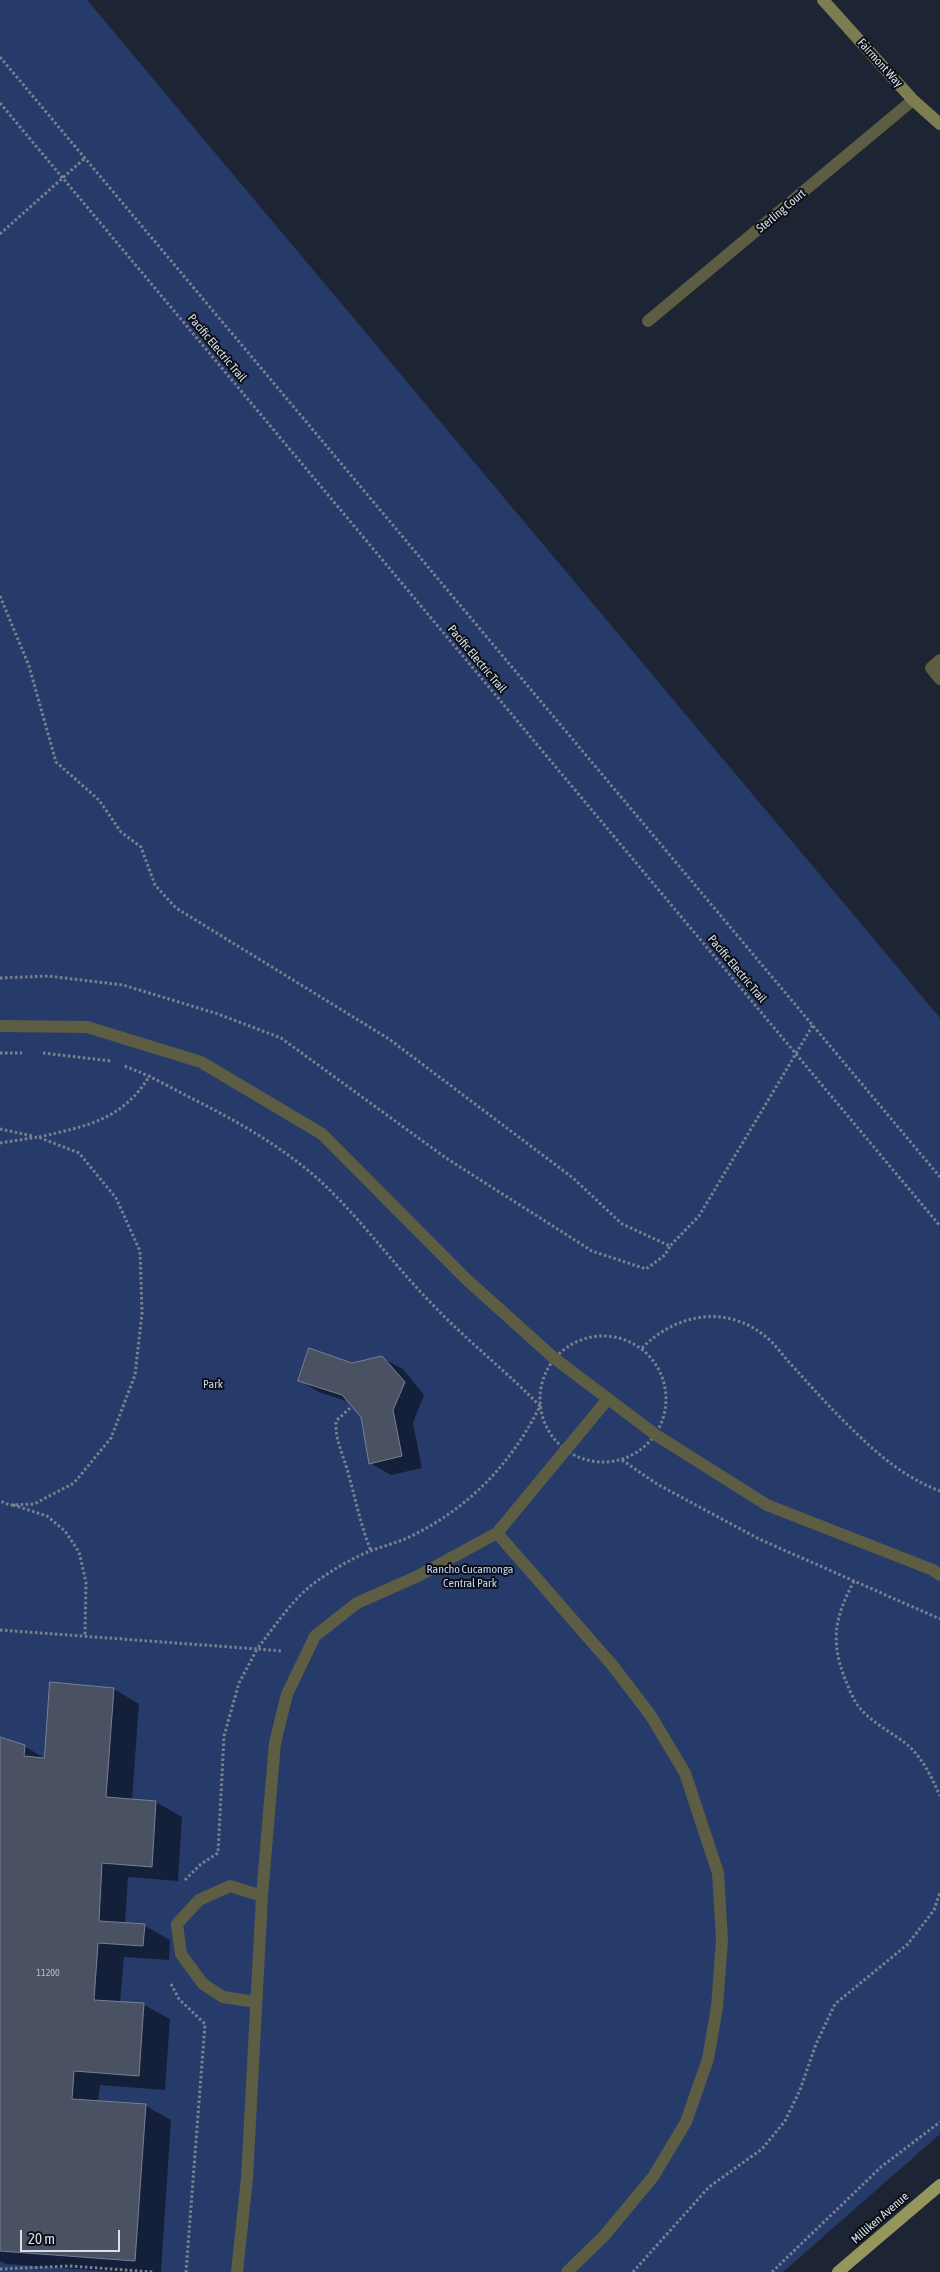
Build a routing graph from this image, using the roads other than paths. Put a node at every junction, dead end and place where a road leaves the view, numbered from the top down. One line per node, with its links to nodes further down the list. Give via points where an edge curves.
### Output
1 (823, 0): 2 (street, Fairmont Way)
2 (913, 100): 3 (street, Fairmont Way); 4 (street, Sterling Court)
3 (940, 124)
4 (648, 321)
5 (935, 664): 6 (street)
6 (940, 679)
7 (0, 1026): 8 (street, via 87,1027 201,1062 322,1134 465,1278 554,1358)
8 (607, 1400): 9 (street); 10 (street, via 767,1505)
9 (497, 1533): 11 (street, via 418,1576 358,1603 315,1636 287,1694 276,1743); 15 (street, via 613,1666 651,1716 685,1773 718,1873 722,1940 717,2007 708,2059 686,2122 654,2177 604,2236)
10 (940, 1575)
11 (262, 1896): 12 (street); 12 (street, via 230,1886 199,1900 177,1924 181,1954 203,1984 223,1997)
12 (256, 2002): 14 (street, via 247,2178)
13 (940, 2185): 16 (main road, Milliken Avenue)
14 (237, 2272)
15 (567, 2272)
16 (838, 2272)

